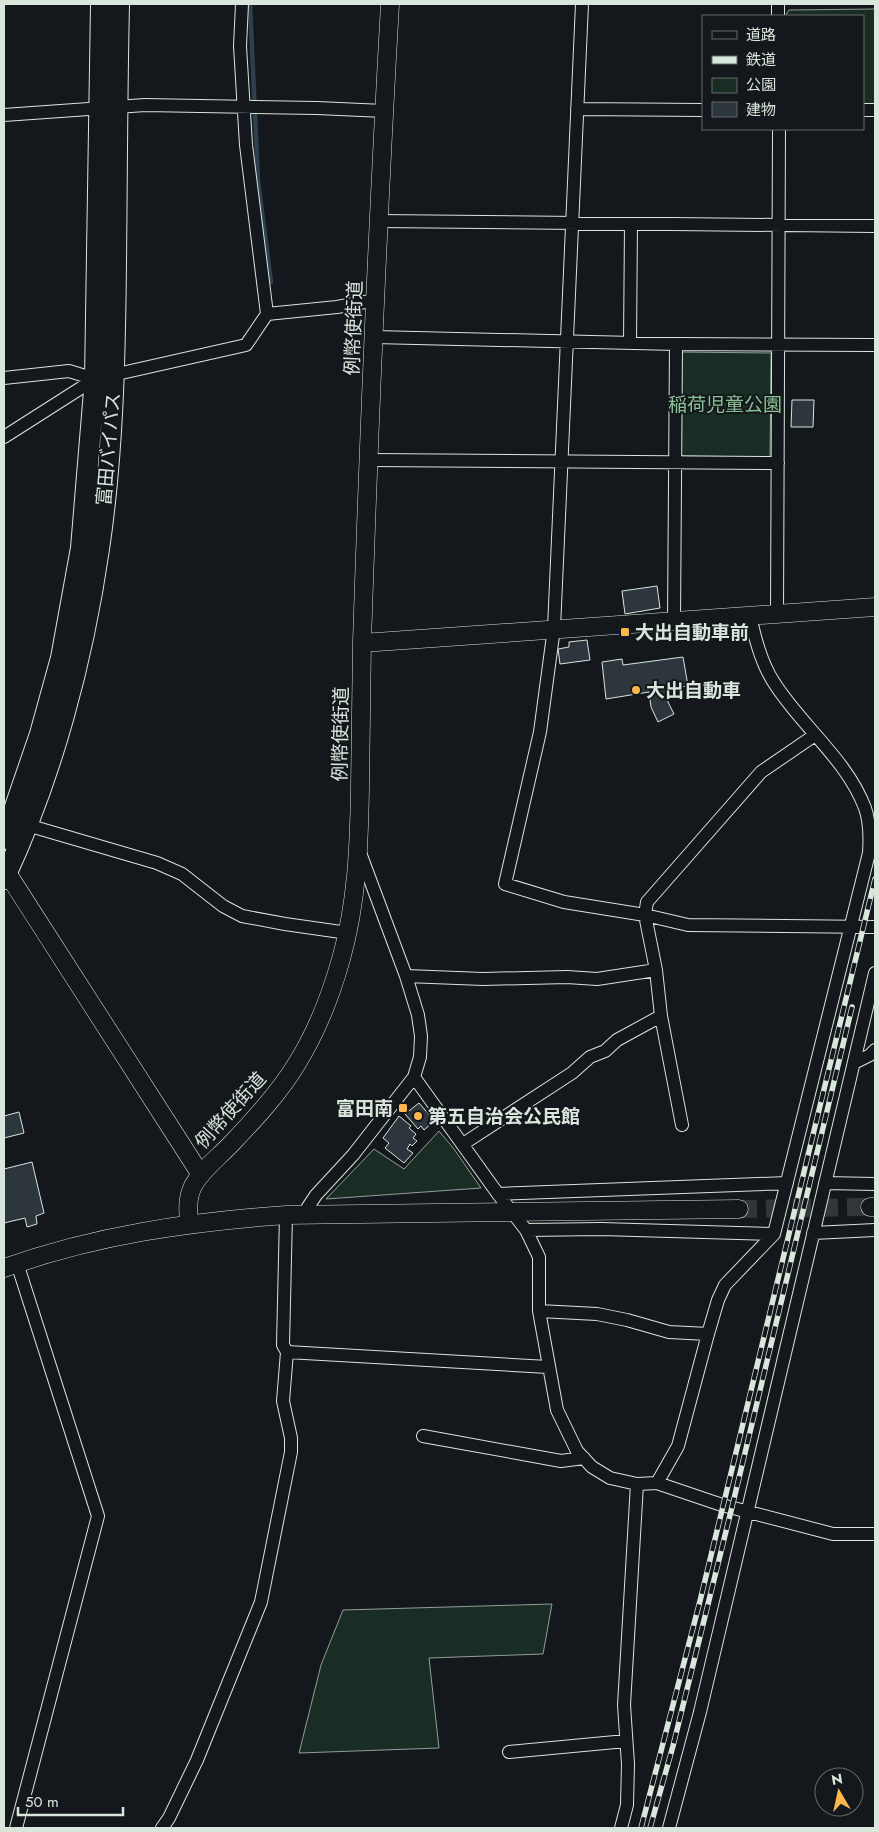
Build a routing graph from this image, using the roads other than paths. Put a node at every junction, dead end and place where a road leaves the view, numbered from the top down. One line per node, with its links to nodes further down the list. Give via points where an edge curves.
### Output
1 (101, 4): 7 (main road, 富田バイパス)
2 (119, 4): 7 (main road, 富田バイパス)
3 (242, 4): 6 (street, via 240,46)
4 (390, 4): 10 (street, 例幣使街道)
5 (582, 4): 8 (street)
6 (245, 108): 7 (street, via 145,105); 10 (street); 19 (street, via 246,144)
7 (108, 109): 11 (street); 26 (main road, 富田バイパス)
8 (577, 109): 9 (street); 14 (street)
9 (702, 110)
10 (384, 111): 13 (street, 例幣使街道)
11 (4, 115)
12 (779, 130): 16 (street)
13 (378, 221): 14 (street); 18 (street, 例幣使街道)
14 (573, 224): 15 (street); 21 (street)
15 (631, 224): 16 (street); 22 (street)
16 (779, 226): 17 (street); 24 (street)
17 (875, 226)
18 (376, 300): 19 (street, via 337,308); 20 (street, 例幣使街道)
19 (267, 314): 26 (street, via 246,345)
20 (374, 337): 21 (street); 29 (street, 例幣使街道)
21 (566, 342): 22 (street); 30 (street)
22 (630, 343): 23 (street)
23 (676, 344): 24 (street); 31 (street)
24 (778, 344): 25 (street); 32 (street)
25 (875, 345)
26 (104, 377): 27 (street, via 69,370); 28 (street); 40 (main road, 富田バイパス, via 109,458 91,600 57,739); 41 (main road, 富田バイパス, via 90,457 81,548 60,658 40,734)
27 (4, 378)
28 (4, 437)
29 (370, 460): 30 (street); 38 (street, 例幣使街道)
30 (562, 461): 31 (street); 37 (street)
31 (674, 462): 32 (street); 36 (street)
32 (778, 463): 34 (street)
33 (875, 608): 34 (street)
34 (777, 614): 35 (street)
35 (750, 616): 36 (street); 39 (street, via 762,659 772,680)
36 (674, 621): 37 (street)
37 (554, 628): 38 (street); 44 (street, via 540,732 505,884 564,902)
38 (362, 643): 42 (street, 例幣使街道)
39 (815, 735): 44 (street, via 761,772 647,902); 45 (street, via 840,764 865,808 869,853)
40 (27, 826): 43 (main road, 富田バイパス); 47 (street, via 157,863 182,874 223,906 242,916)
41 (4, 839)
42 (359, 850): 47 (street, 例幣使街道); 50 (street)
43 (5, 873): 57 (street)
44 (645, 915): 45 (street, via 688,925); 48 (street)
45 (852, 927): 46 (street); 58 (street)
46 (875, 927)
47 (348, 933): 57 (street, 例幣使街道, via 325,1005 296,1066 252,1122)
48 (656, 970): 50 (street, via 597,979); 51 (street)
49 (875, 973): 53 (street)
50 (406, 976): 54 (street, via 422,1036)
51 (661, 1016): 55 (street); 56 (street, via 617,1040)
52 (875, 1050): 53 (street)
53 (854, 1063): 59 (street)
54 (414, 1077): 56 (street); 65 (street, via 353,1155 316,1195)
55 (682, 1125)
56 (463, 1144): 61 (street)
57 (201, 1175): 66 (street, 例幣使街道, via 190,1195)
58 (787, 1183): 61 (street); 70 (street)
59 (825, 1183): 60 (street); 69 (street)
60 (875, 1184)
61 (498, 1194): 63 (street)
62 (739, 1209): 63 (street)
63 (513, 1213): 65 (street); 67 (street)
64 (286, 1215): 65 (street); 66 (street); 74 (street, via 283,1345)
65 (306, 1215)
66 (189, 1223): 71 (street, via 96,1240)
67 (526, 1230): 70 (street); 72 (street, via 539,1257)
68 (875, 1230): 69 (street)
69 (813, 1232): 80 (street)
70 (774, 1234): 73 (street, via 725,1285)
71 (11, 1266): 84 (street, via 98,1516)
72 (539, 1311): 73 (street, via 597,1314 669,1332); 75 (street)
73 (708, 1334): 78 (street, via 678,1446)
74 (287, 1352): 75 (street); 85 (street, via 283,1401 291,1452 261,1602 197,1760)
75 (548, 1367): 77 (street, via 557,1410)
76 (422, 1436): 77 (street, via 561,1461)
77 (584, 1458): 79 (street, via 610,1478)
78 (657, 1483): 79 (street); 80 (street)
79 (636, 1484): 82 (street, via 624,1705)
80 (747, 1511): 81 (street, via 833,1534); 87 (street)
81 (875, 1534)
82 (626, 1741): 83 (street); 86 (street, via 627,1805)
83 (509, 1752)
84 (16, 1828)
85 (162, 1828)
86 (621, 1828)
87 (670, 1828)

